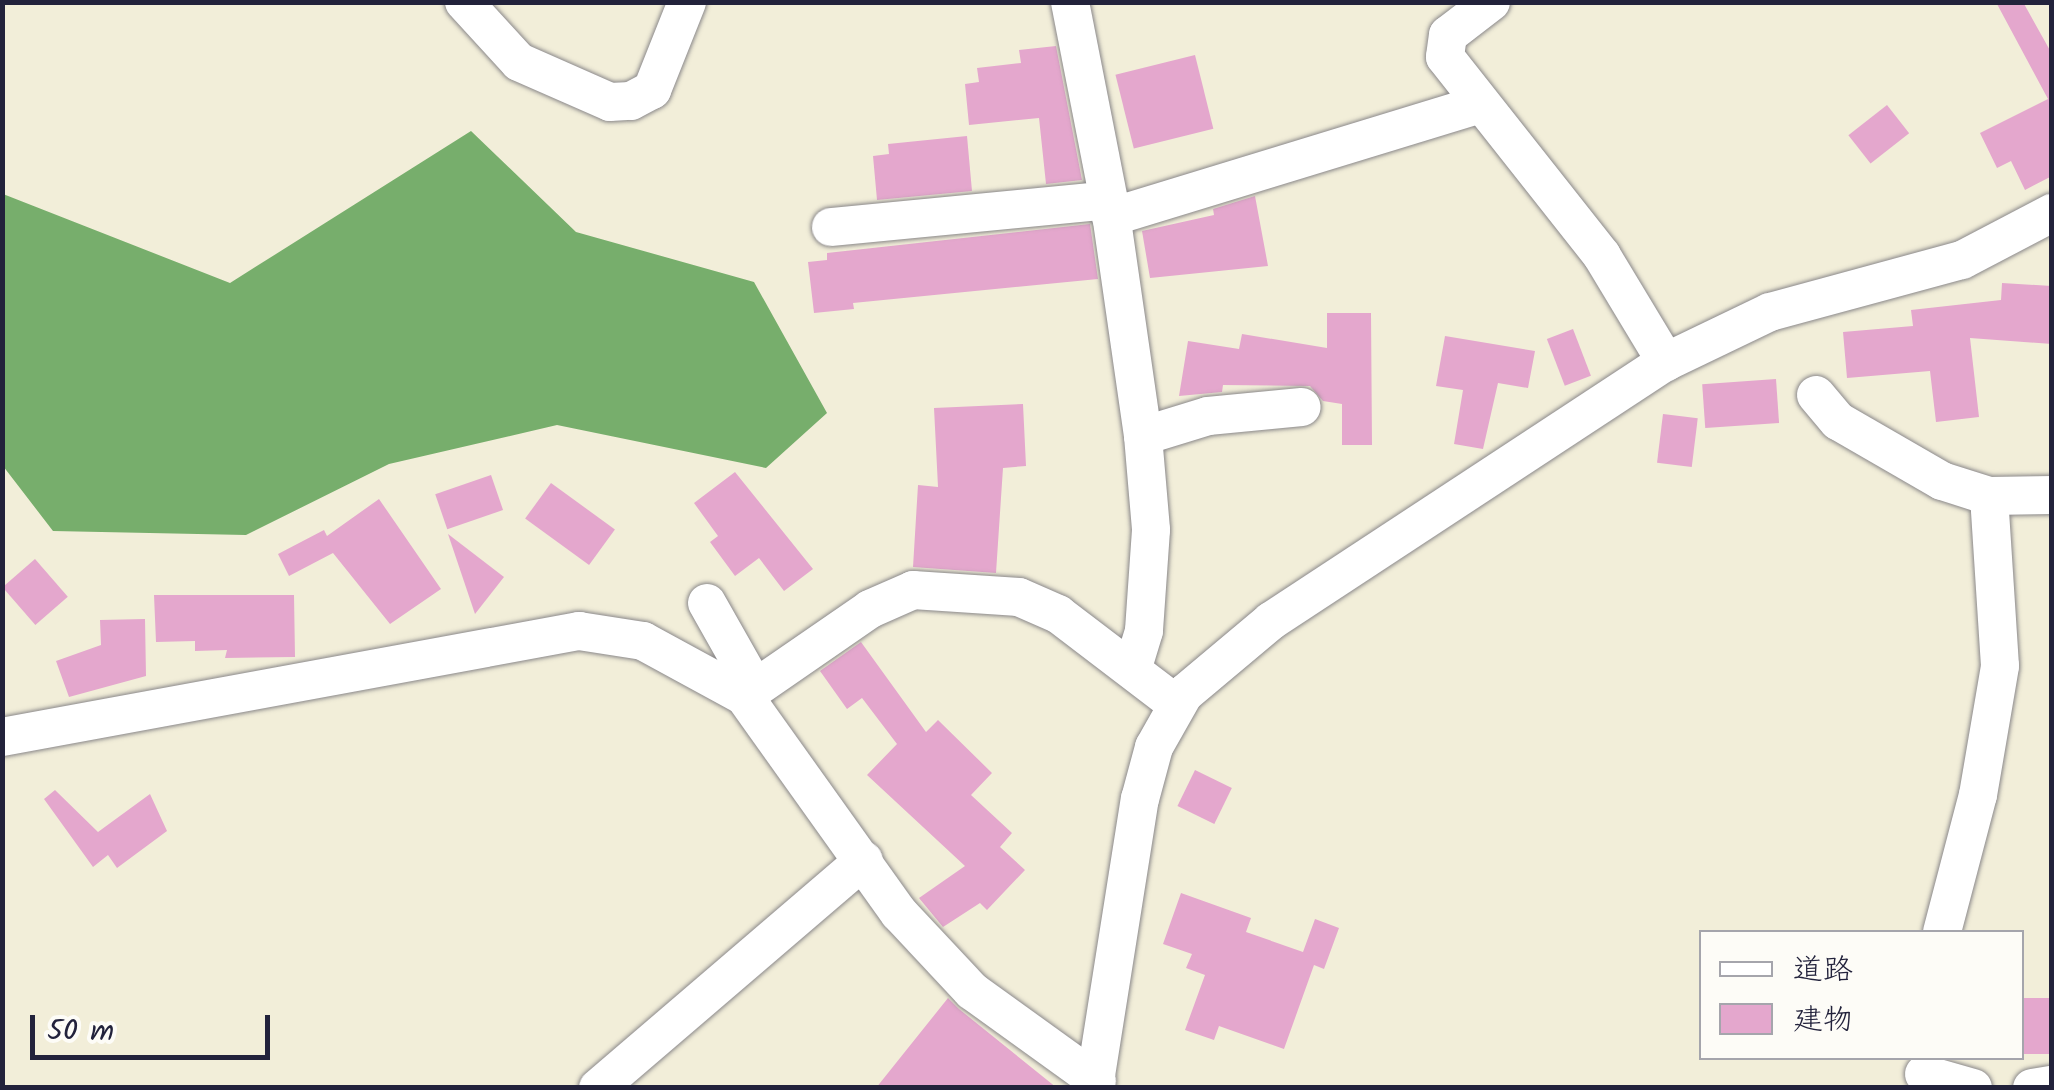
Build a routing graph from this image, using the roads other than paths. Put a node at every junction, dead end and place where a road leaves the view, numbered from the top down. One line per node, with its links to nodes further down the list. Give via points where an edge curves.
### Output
1 (464, 2): 2 (street, via 519,62 610,102 652,90)
2 (686, 2)
3 (1070, 2): 6 (street)
4 (1491, 2): 5 (street, via 1443,42 1445,57)
5 (1480, 104): 6 (street); 9 (street, via 1602,256)
6 (1110, 209): 8 (street); 12 (street)
7 (2052, 213): 9 (street, via 1962,260 1770,312)
8 (830, 227)
9 (1666, 362): 18 (street, via 1270,621)
10 (1816, 395): 14 (street, via 1838,420 1942,481)
11 (1302, 407): 12 (street, via 1208,416)
12 (1143, 436): 16 (street, via 1151,530 1144,631)
13 (2052, 495): 14 (street)
14 (1989, 496): 21 (street, via 2000,666 1978,795)
15 (707, 603): 17 (street)
16 (1133, 667): 17 (street, via 1058,614 1019,597 913,590 893,595); 18 (street)
17 (749, 692): 19 (street, via 643,641 580,631); 20 (street)
18 (1175, 703): 23 (street, via 1140,800)
19 (2, 736)
20 (864, 860): 23 (street, via 900,914 972,990); 25 (street)
21 (1943, 930)
22 (1924, 1073): 26 (street)
23 (1095, 1084)
24 (2052, 1085): 27 (street)
25 (598, 1088)
26 (1972, 1088)
27 (2032, 1088)

